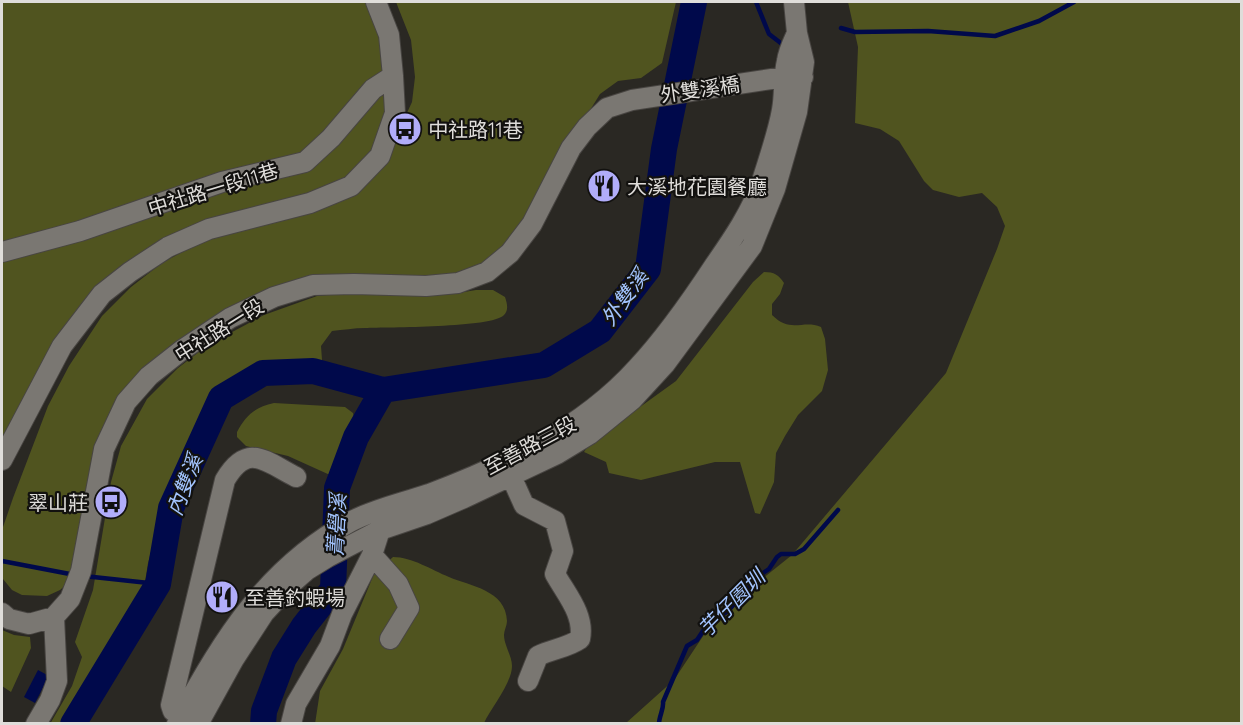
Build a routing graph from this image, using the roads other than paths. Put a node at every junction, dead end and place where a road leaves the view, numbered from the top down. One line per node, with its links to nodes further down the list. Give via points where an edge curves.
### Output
1 (376, 2): 3 (street, via 388,35)
2 (794, 2): 4 (street, via 804,62)
3 (393, 76): 6 (street, 中社路一段11巷, via 373,89 332,138 305,162 222,182 80,231); 7 (street, via 394,113 380,156 351,186 310,203 208,229 168,247 130,272 102,294 62,346)
4 (785, 78): 5 (street, 外雙溪橋); 8 (street, 至善路三段, via 797,112 752,246 665,364 632,400 590,434); 11 (street, 至善路三段, via 782,109 761,184 737,232 689,304 637,369 574,423 507,460 439,490 352,520)
5 (632, 100): 14 (street, 中社路一段, via 607,108 587,127 571,148 532,224 510,253 487,272 458,283 426,286 313,285 274,297 230,318 149,376 126,402 104,449 81,570 70,599)
6 (2, 253)
7 (2, 460)
8 (512, 476): 10 (street, 至善路三段, via 428,514); 16 (street, via 523,504 555,521 563,551 555,574 583,627 580,639 570,647 538,656)
9 (296, 477): 17 (street, via 259,457 248,458 232,468 225,480 171,705)
10 (380, 530): 11 (street, 至善路三段); 12 (street)
11 (323, 549): 17 (street, 至善路三段, via 264,614)
12 (372, 555): 15 (street, via 398,584 409,608); 19 (street, via 330,646 296,704)
13 (2, 613): 14 (street, via 29,624)
14 (54, 617): 18 (street, via 57,681)
15 (390, 639)
16 (528, 681)
17 (187, 722)
18 (36, 723)
19 (291, 723)

